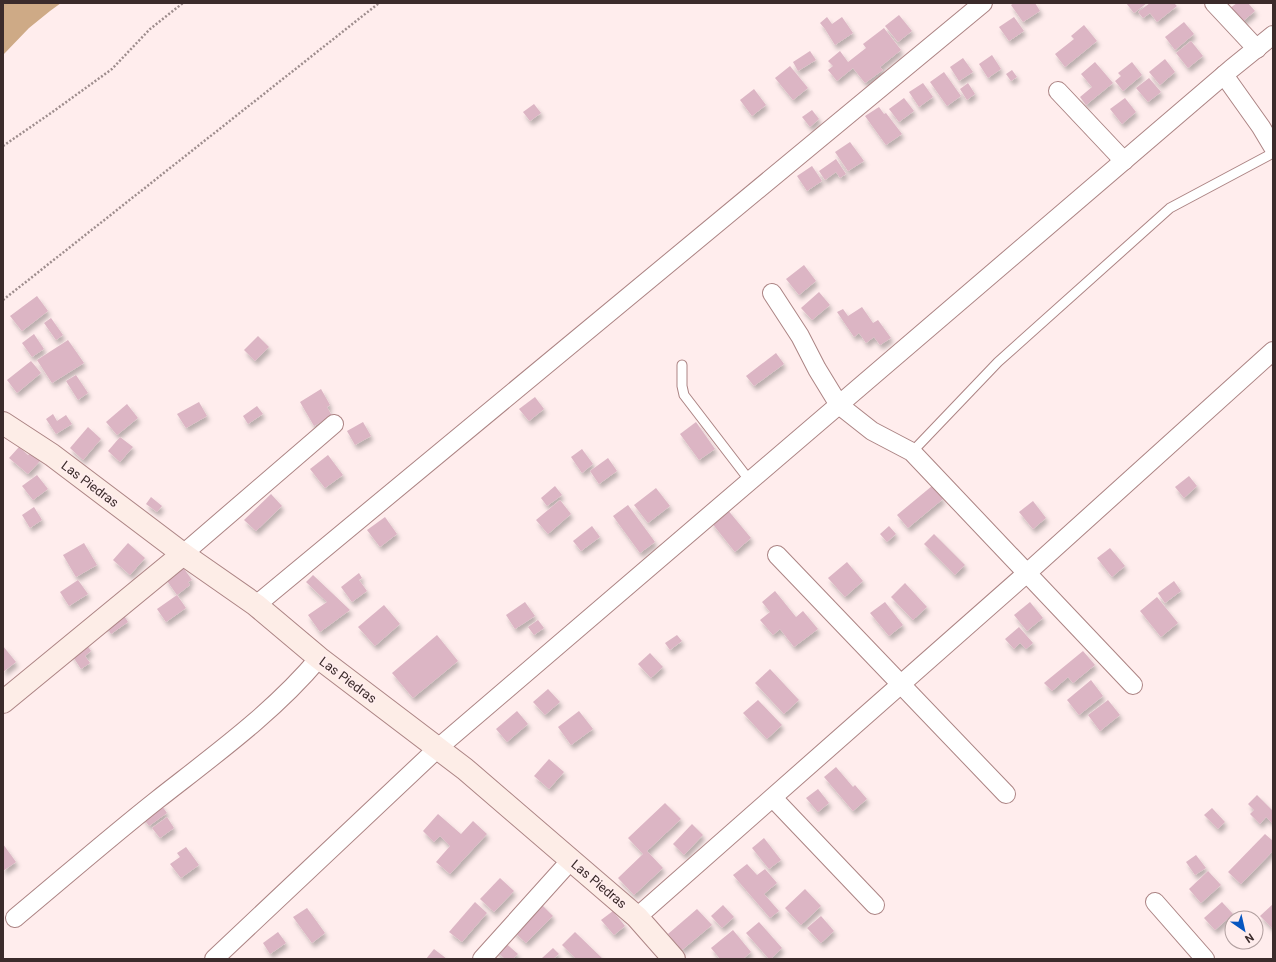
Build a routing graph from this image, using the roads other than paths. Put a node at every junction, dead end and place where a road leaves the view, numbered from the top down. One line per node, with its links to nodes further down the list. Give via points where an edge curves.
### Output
1 (983, 3): 21 (street)
2 (1214, 3): 4 (street)
3 (1273, 36): 4 (street)
4 (1257, 49): 5 (street)
5 (1224, 75): 7 (street); 9 (street)
6 (1058, 91): 9 (street)
7 (1273, 147)
8 (1273, 153): 16 (lane, via 1170,208 998,362)
9 (1124, 160): 13 (street)
10 (772, 293): 13 (street)
11 (1273, 351): 20 (street)
12 (682, 365): 17 (lane, via 684,395)
13 (839, 405): 16 (street, via 872,431); 17 (street)
14 (3, 423): 18 (street, Las Piedras, via 52,455)
15 (334, 424): 18 (street)
16 (912, 452): 20 (street)
17 (750, 481): 26 (street)
18 (183, 554): 21 (street, Las Piedras); 25 (street)
19 (777, 554): 23 (street)
20 (1027, 573): 23 (street); 24 (street)
21 (256, 604): 22 (street, Las Piedras)
22 (319, 658): 26 (street, Las Piedras); 33 (street, via 286,694)
23 (901, 684): 27 (street); 28 (street)
24 (1133, 685)
25 (3, 702)
26 (438, 748): 29 (street, Las Piedras); 35 (street)
27 (1006, 794)
28 (773, 798): 31 (street); 32 (street)
29 (571, 860): 32 (street, Las Piedras); 36 (street)
30 (1155, 902): 37 (street)
31 (875, 905)
32 (637, 917): 34 (street, Las Piedras)
33 (15, 918)
34 (664, 955)
35 (214, 959)
36 (482, 959)
37 (1204, 959)

